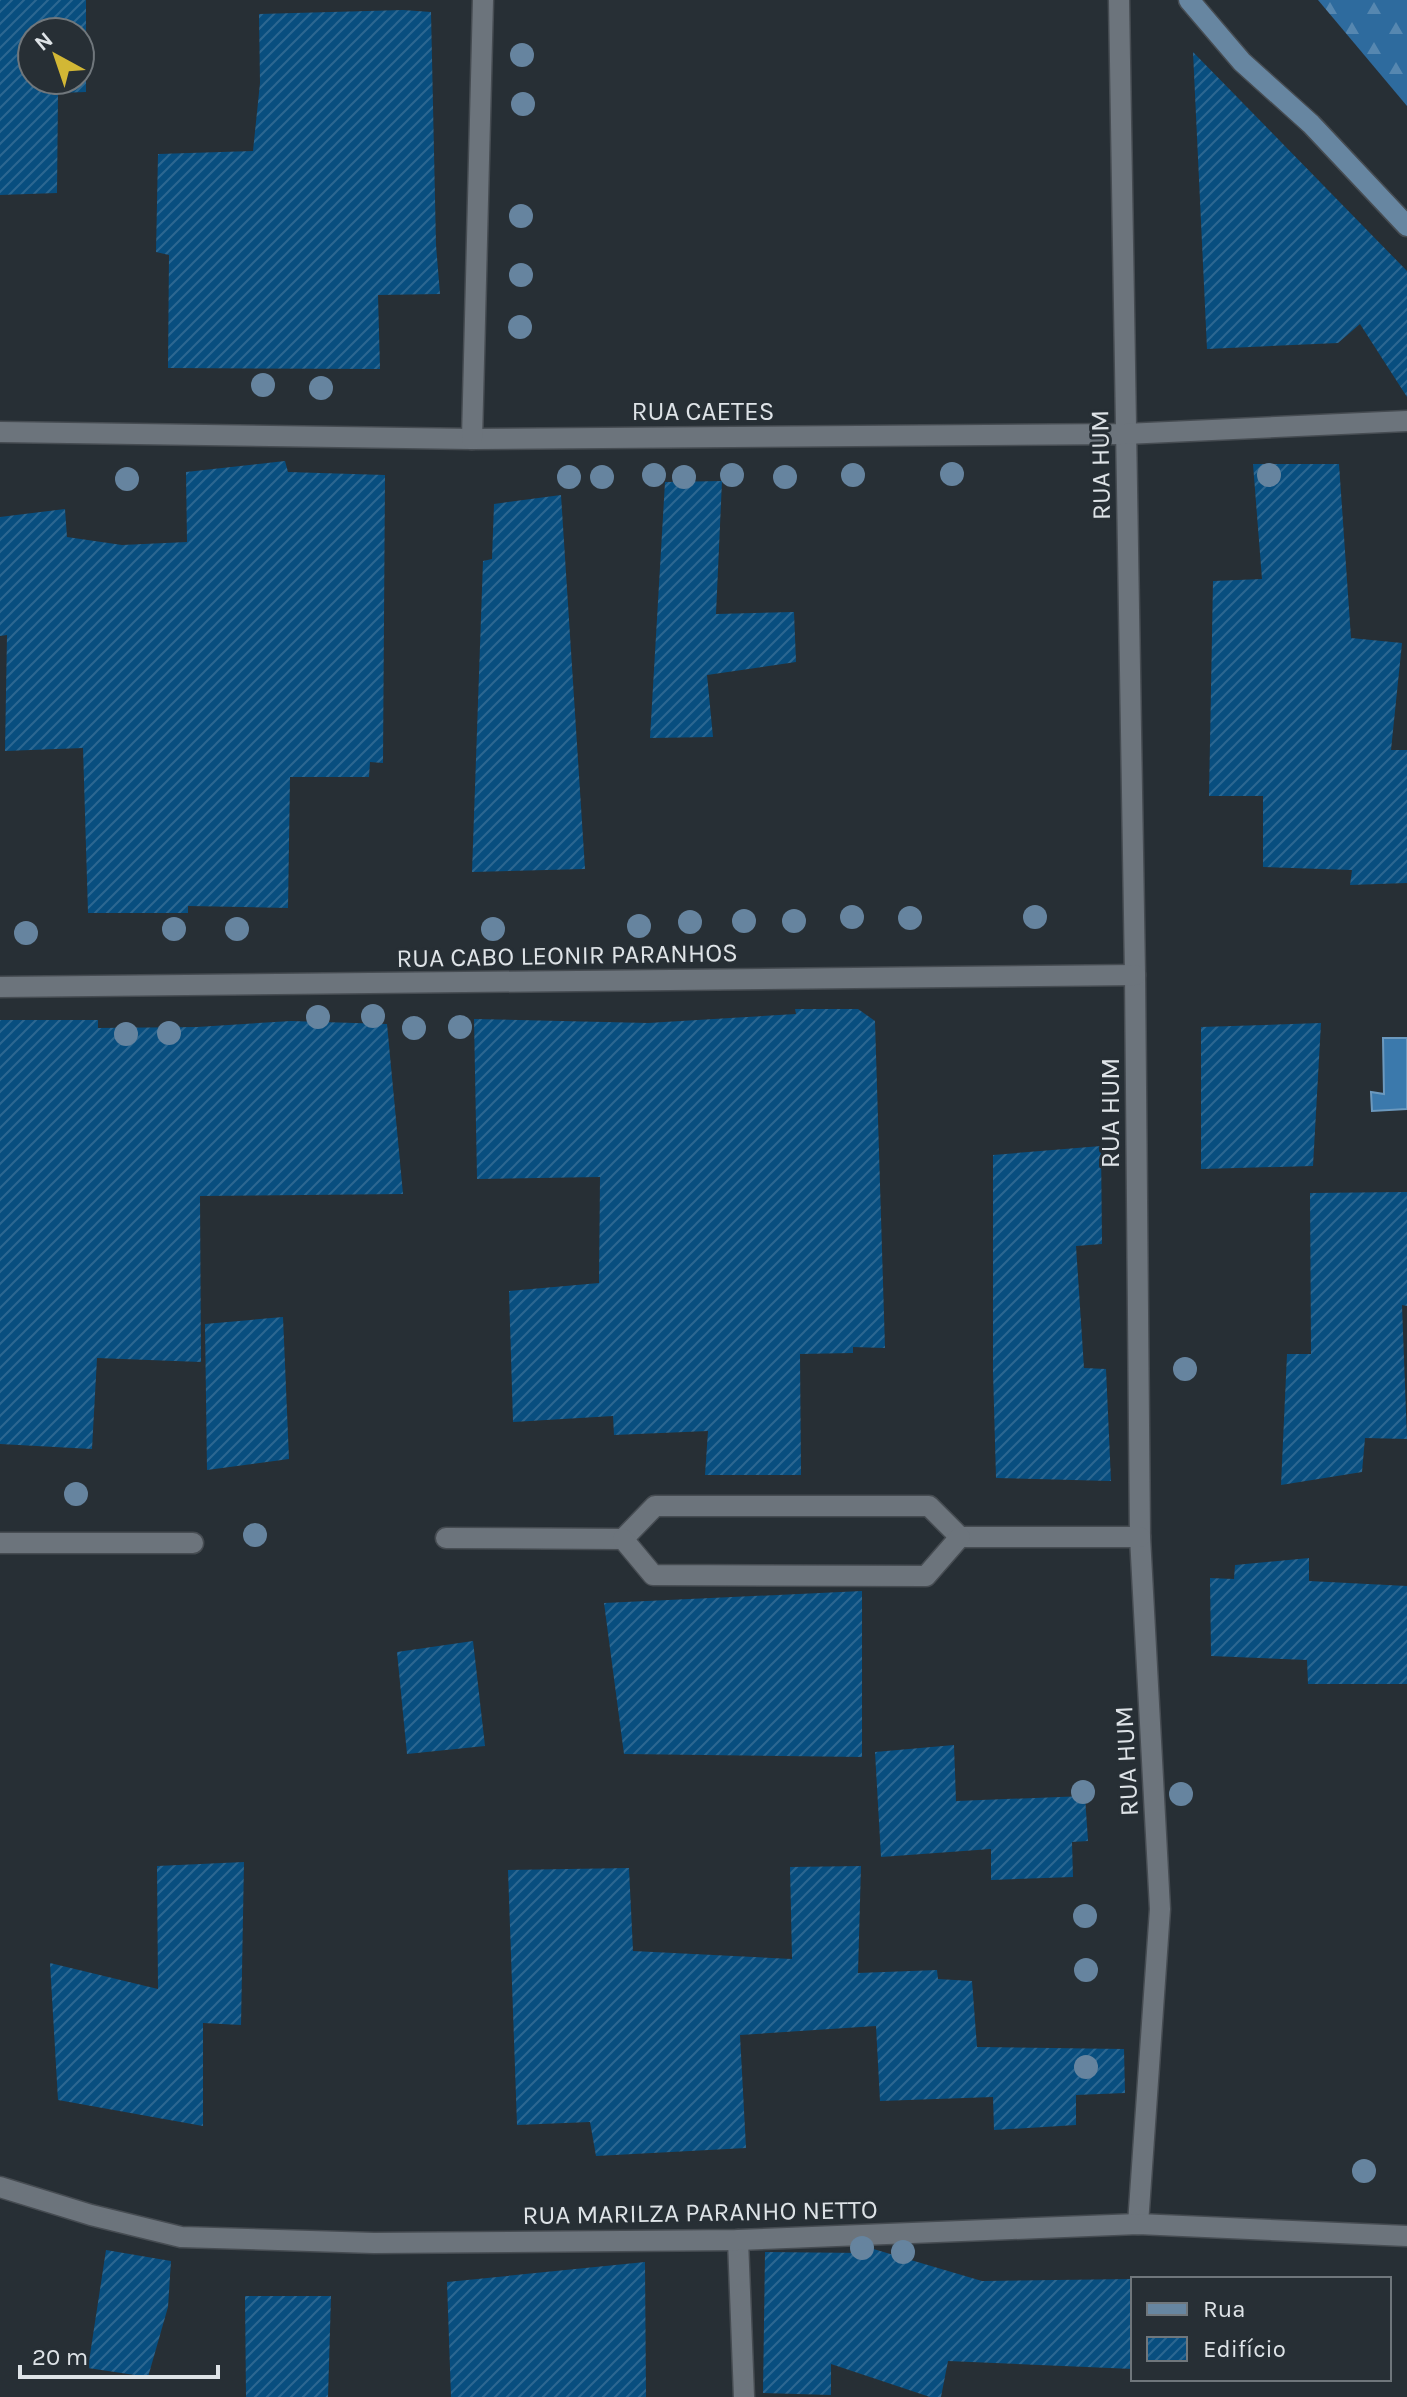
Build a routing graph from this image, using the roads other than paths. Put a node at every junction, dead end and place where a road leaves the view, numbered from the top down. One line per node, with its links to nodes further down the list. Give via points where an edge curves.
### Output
1 (483, 0): 8 (street)
2 (1119, 0): 7 (street, RUA HUM)
3 (1189, 0): 4 (main road, via 1242,62 1311,124)
4 (1407, 226)
5 (1407, 421): 7 (street, RUA CAETES)
6 (0, 432): 8 (street, RUA CAETES)
7 (1125, 434): 8 (street, RUA CAETES); 9 (street, RUA HUM)
8 (472, 439)
9 (1135, 975): 10 (street, RUA CABO LEONIR PARANHOS); 12 (street, RUA HUM)
10 (0, 987)
11 (960, 1537): 12 (street); 14 (street, via 929,1506 655,1506); 14 (street, via 926,1576 653,1575)
12 (1140, 1537): 18 (street, RUA HUM, via 1160,1909)
13 (446, 1538): 14 (street)
14 (623, 1539)
15 (0, 1543): 16 (street)
16 (193, 1543)
17 (0, 2187): 20 (street, RUA MARILZA PARANHO NETTO, via 181,2237 374,2243)
18 (1138, 2224): 19 (street, RUA MARILZA PARANHO NETTO); 20 (street, RUA MARILZA PARANHO NETTO)
19 (1407, 2236)
20 (738, 2240): 21 (street)
21 (744, 2397)

